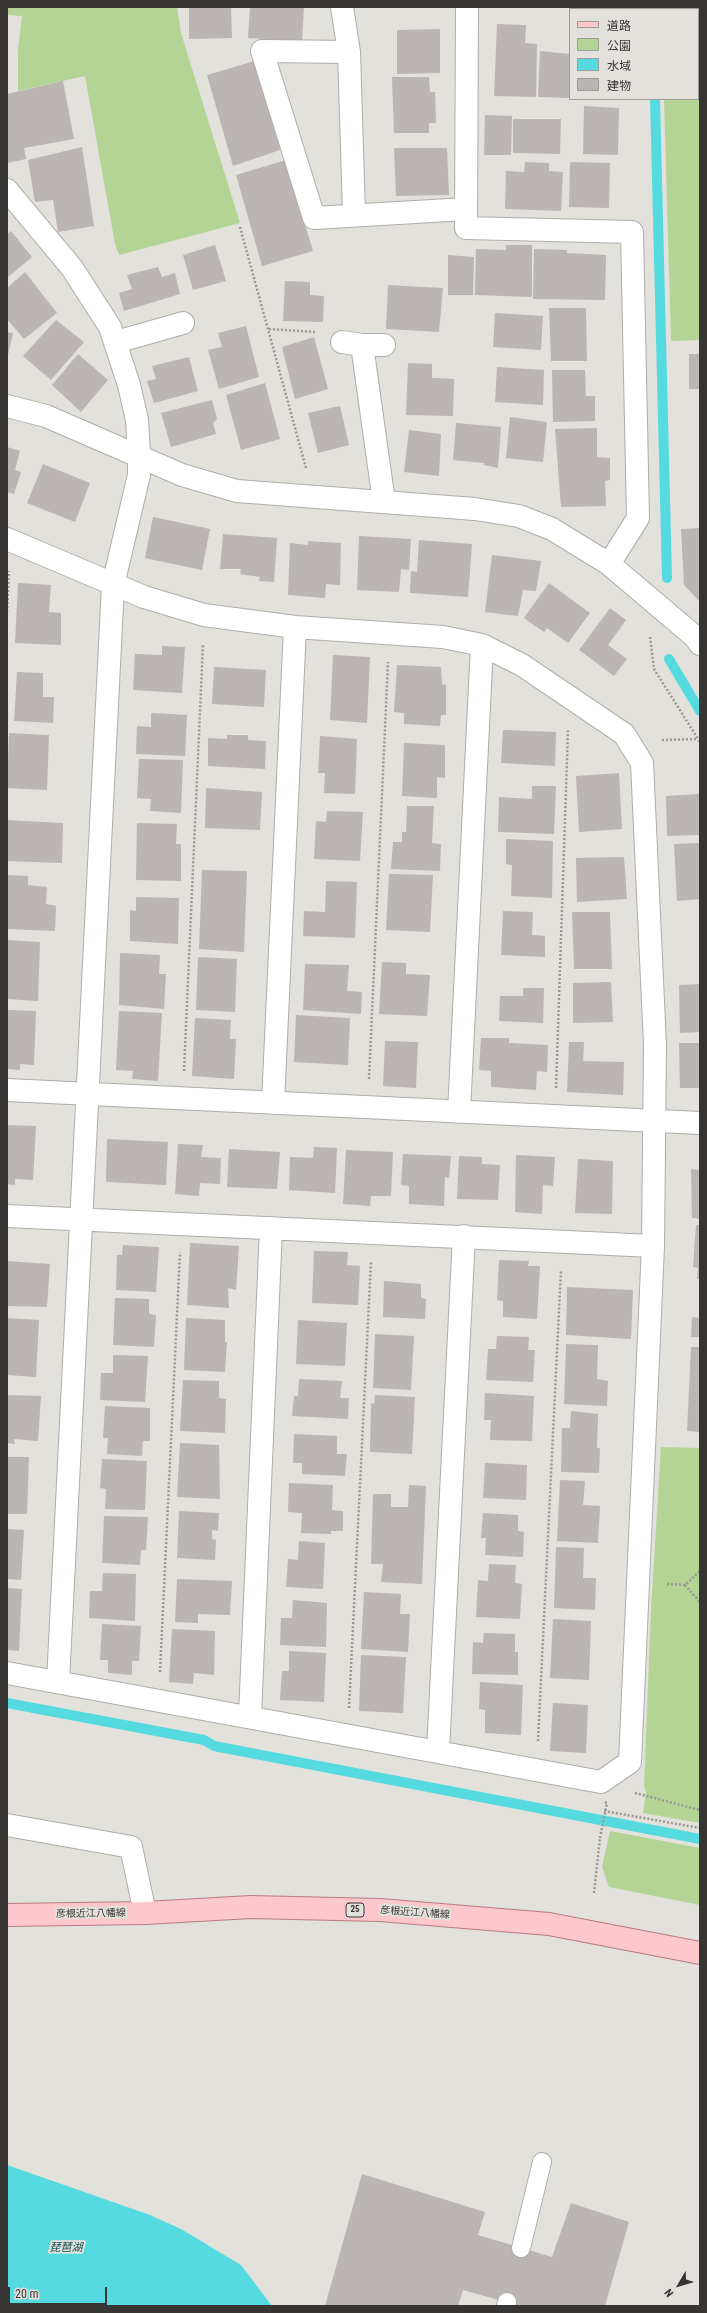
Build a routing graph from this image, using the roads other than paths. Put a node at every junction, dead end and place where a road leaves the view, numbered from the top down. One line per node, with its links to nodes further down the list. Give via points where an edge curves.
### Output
1 (342, 7): 3 (street)
2 (467, 7): 5 (street)
3 (349, 52): 6 (street); 6 (street, via 262,51 314,218)
4 (7, 190): 8 (street, via 72,268 110,327)
5 (466, 208): 6 (street); 14 (street, via 466,228 632,232 638,518)
6 (354, 214)
7 (182, 323): 8 (street)
8 (116, 342): 11 (street, via 137,420)
9 (384, 345): 12 (street, via 352,344)
10 (7, 406): 11 (street, via 46,416)
11 (139, 455): 12 (street, via 182,475 237,491); 15 (street, via 140,475)
12 (384, 502): 14 (street, via 475,509 519,516 552,529)
13 (7, 539): 15 (street)
14 (609, 564): 17 (street, via 694,636)
15 (113, 585): 16 (street, via 204,615); 20 (street)
16 (295, 627): 18 (street, via 443,637); 21 (street)
17 (700, 644)
18 (482, 645): 22 (street); 23 (street, via 522,665 624,734 642,763 655,1045)
19 (7, 1090): 20 (street)
20 (87, 1094): 21 (street); 26 (street)
21 (273, 1103): 22 (street)
22 (459, 1112): 23 (street)
23 (653, 1120): 24 (street); 29 (street)
24 (700, 1123)
25 (7, 1216): 26 (street)
26 (80, 1220): 27 (street); 31 (street)
27 (271, 1228): 28 (street); 32 (street)
28 (464, 1236): 29 (street); 33 (street)
29 (653, 1246): 33 (street, via 630,1762 601,1782)
30 (7, 1673): 31 (street)
31 (58, 1682): 32 (street)
32 (250, 1716): 33 (street)
33 (438, 1751)
34 (7, 1825): 35 (street, via 131,1846)
35 (145, 1913): 36 (main road, 彦根近江八幡線 / 25); 37 (main road, 彦根近江八幡線 / 25, via 251,1907 380,1910 548,1924)
36 (7, 1915)
37 (700, 1953)
38 (542, 2162): 39 (lane)
39 (521, 2248)

